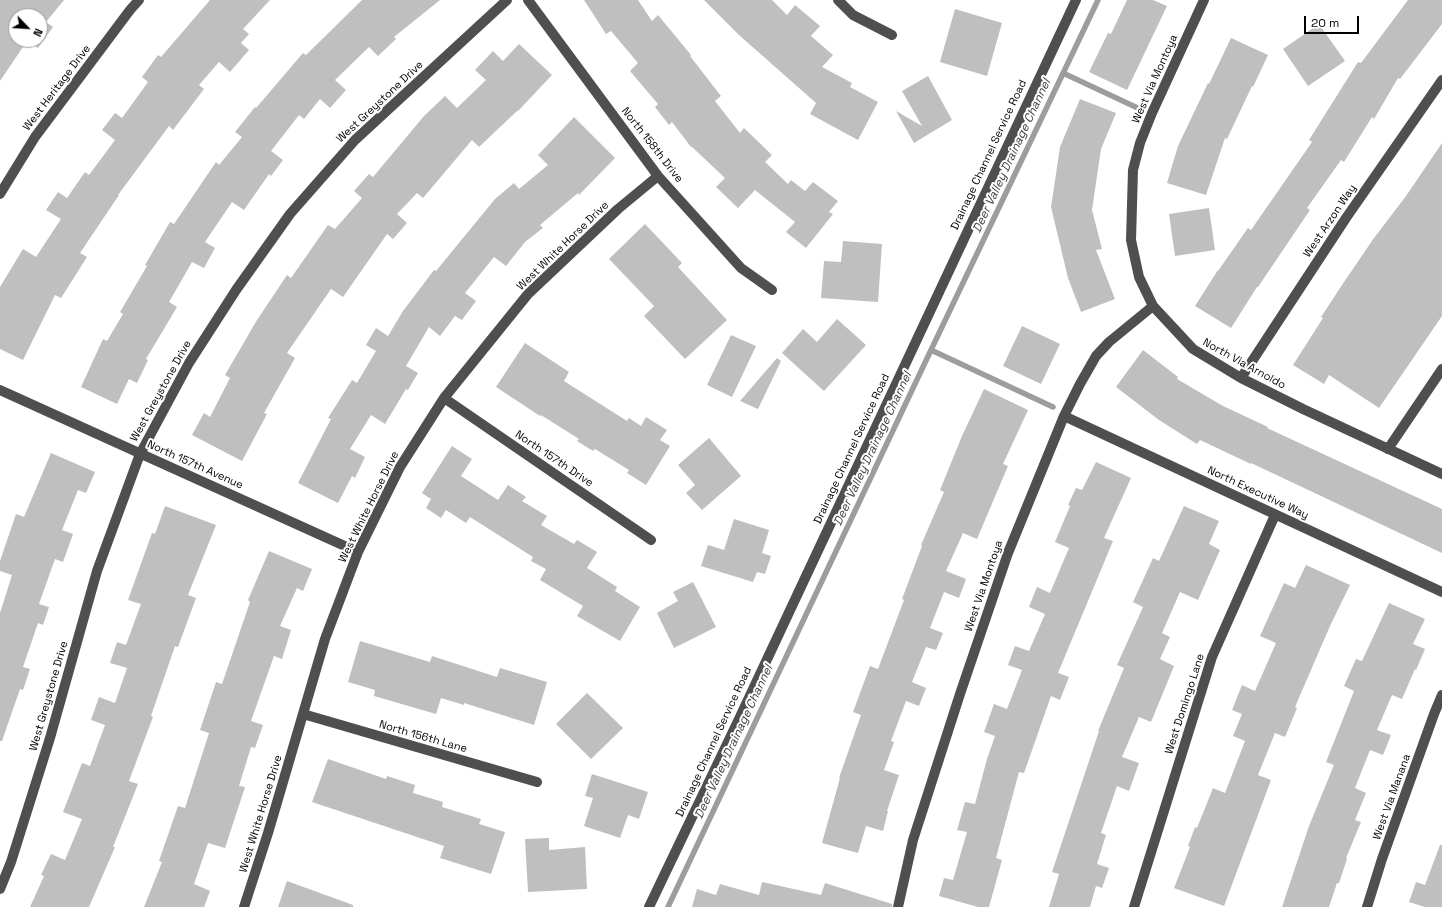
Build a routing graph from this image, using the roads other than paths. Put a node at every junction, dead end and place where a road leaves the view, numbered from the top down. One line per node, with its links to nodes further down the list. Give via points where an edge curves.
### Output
1 (139, 0): 11 (street, West Heritage Drive, via 35,136)
2 (507, 0): 20 (street, West Greystone Drive, via 355,140 290,214 236,290 189,363)
3 (528, 0): 10 (street, North 158th Drive)
4 (838, 0): 7 (street, via 854,15)
5 (1076, 0): 31 (street, Drainage Channel Service Road)
6 (1204, 0): 9 (street, West Via Montoya, via 1152,113)
7 (892, 35)
8 (1442, 80): 15 (street, West Arzon Way, via 1346,218)
9 (1133, 170): 13 (street, North Via Arnoldo, via 1131,240 1139,277)
10 (658, 176): 12 (street, North 158th Drive, via 741,268); 17 (street, West White Horse Drive, via 618,209 528,294)
11 (0, 194)
12 (772, 290)
13 (1153, 306): 15 (street, North Via Arnoldo, via 1193,349); 18 (street, West Via Montoya, via 1096,356)
14 (1442, 369): 19 (street)
15 (1241, 378): 19 (street, North Via Arnoldo)
16 (0, 390): 20 (street, North 157th Avenue)
17 (444, 398): 23 (street, North 157th Drive); 24 (street, West White Horse Drive, via 400,467)
18 (1064, 416): 22 (street, North Executive Way); 32 (street, West Via Montoya, via 1008,552 962,687 913,840)
19 (1388, 449): 21 (street, North Via Arnoldo)
20 (140, 454): 24 (street, North 157th Avenue); 29 (street, West Greystone Drive, via 97,571 50,738)
21 (1442, 474)
22 (1275, 515): 25 (street, North Executive Way); 33 (street, West Domingo Lane, via 1212,657)
23 (651, 540)
24 (358, 552): 27 (street, West White Horse Drive, via 325,639)
25 (1442, 592)
26 (1442, 696): 34 (street, West Via Manana, via 1382,859)
27 (303, 714): 28 (street, North 156th Lane); 30 (street, West White Horse Drive)
28 (537, 782)
29 (0, 889)
30 (244, 907)
31 (649, 907)
32 (898, 907)
33 (1134, 907)
34 (1368, 907)

